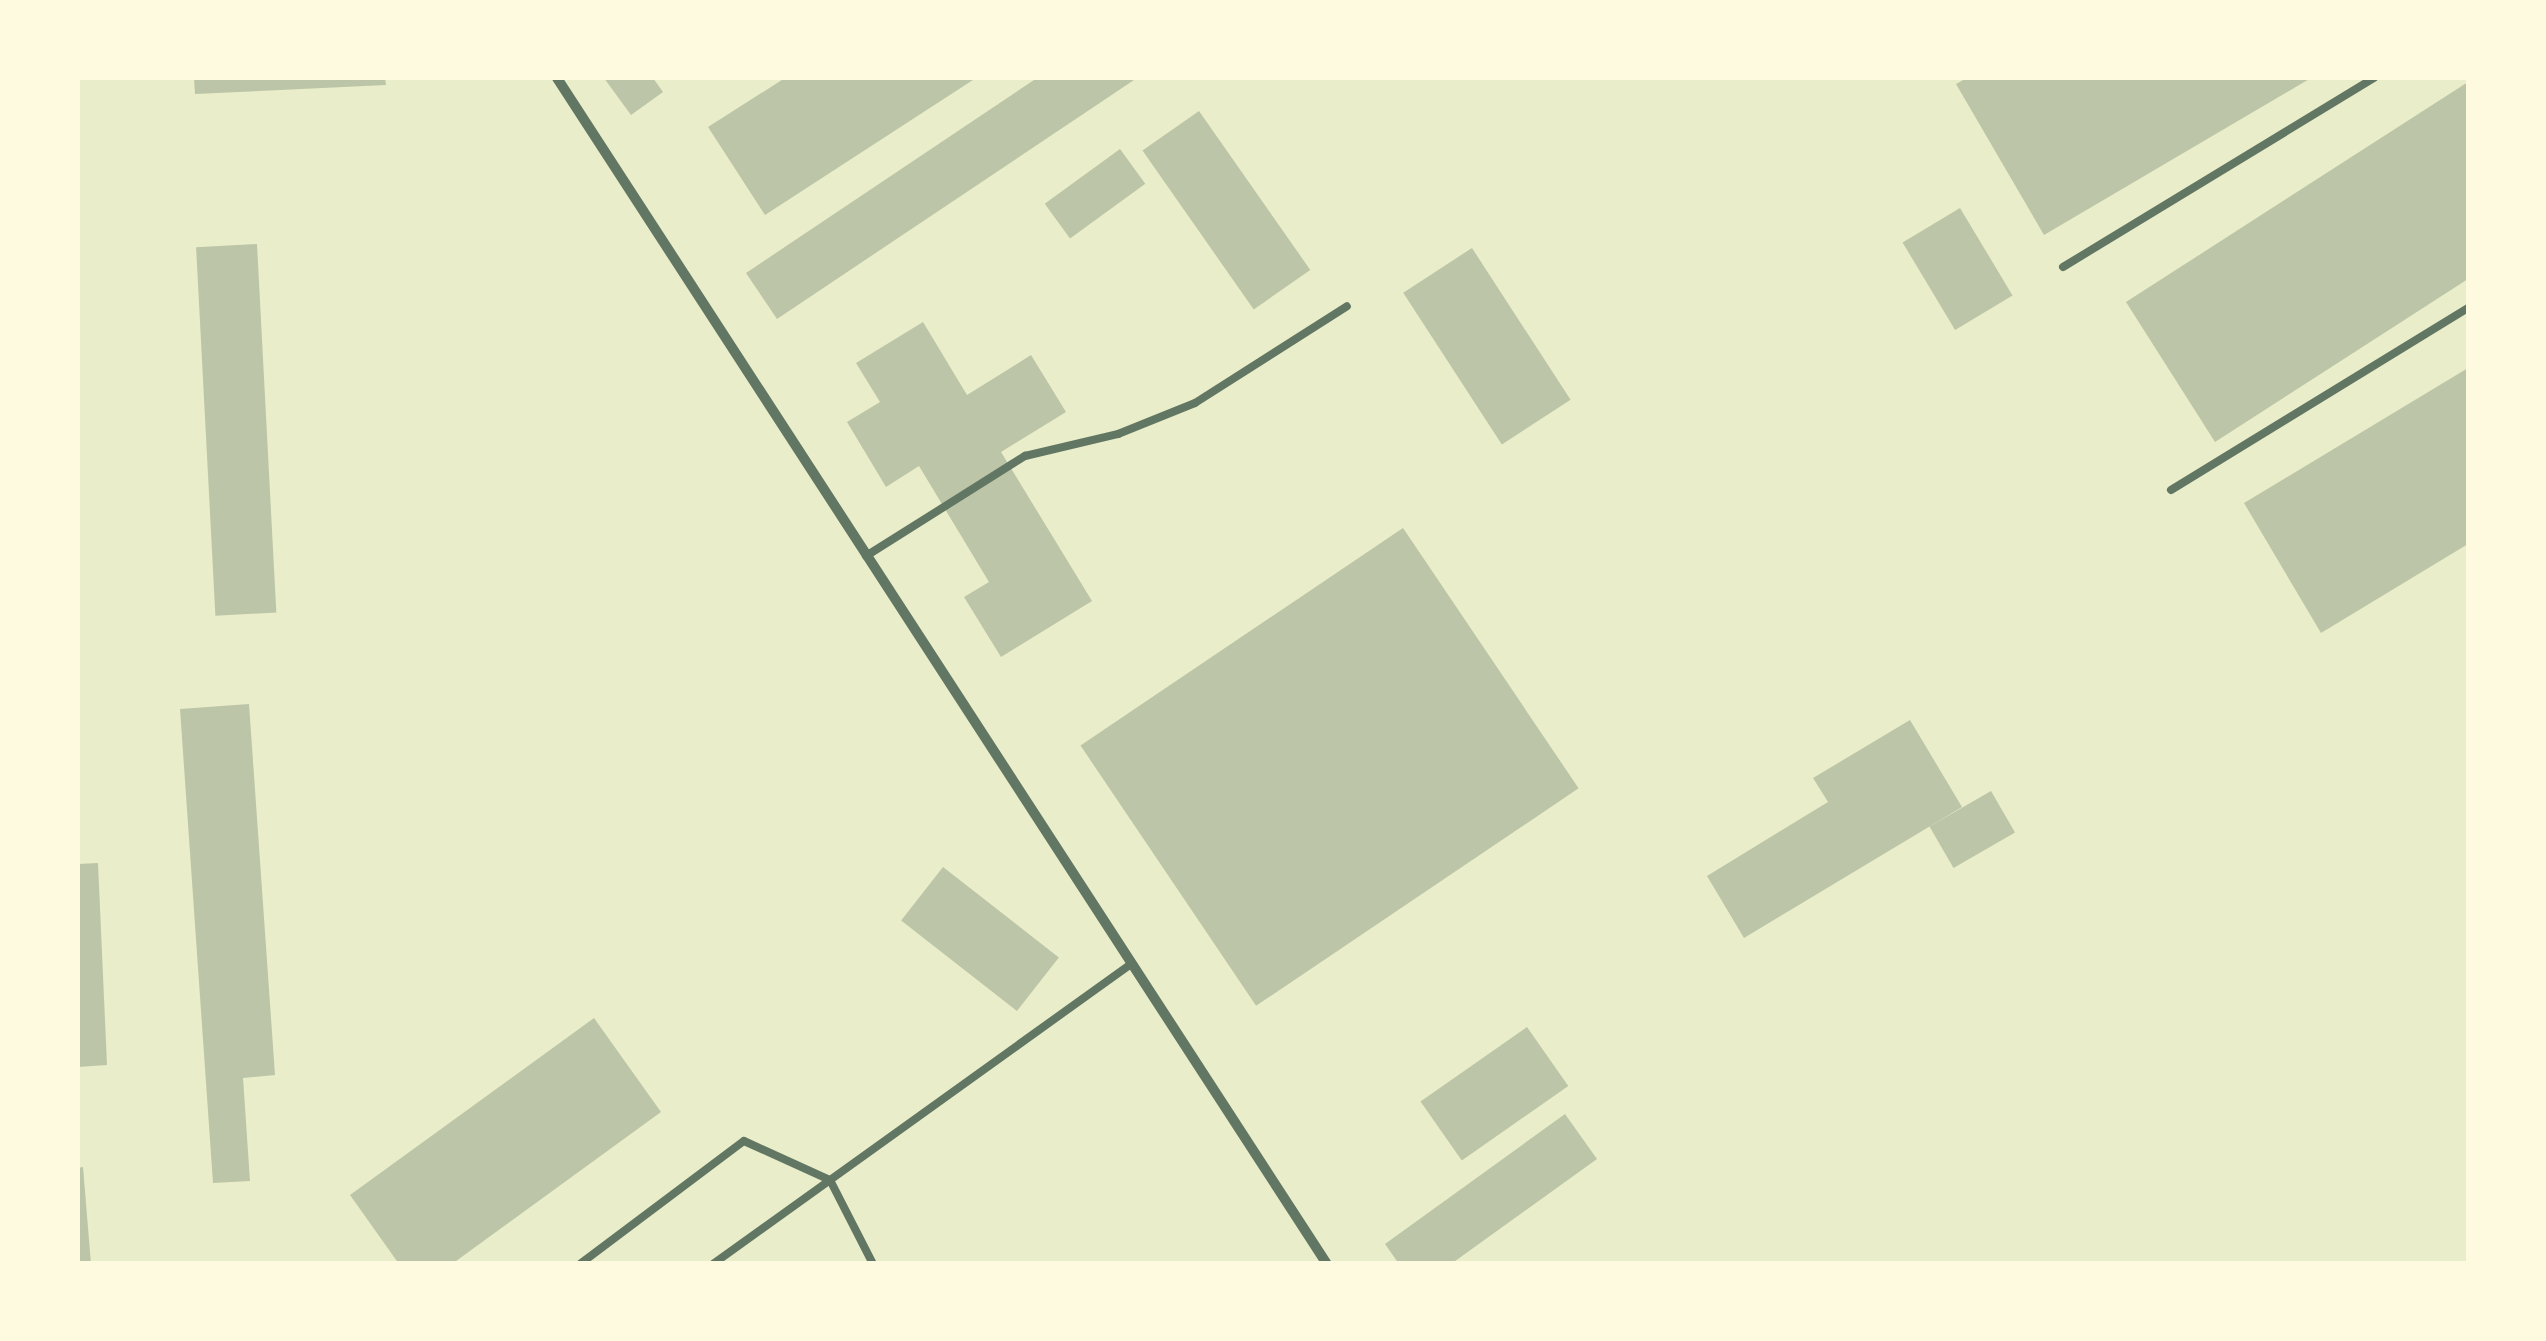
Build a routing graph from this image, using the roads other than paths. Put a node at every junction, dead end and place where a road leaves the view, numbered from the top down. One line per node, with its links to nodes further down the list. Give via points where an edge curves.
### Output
1 (557, 78): 7 (street)
2 (2374, 78): 3 (lane)
3 (2063, 267)
4 (1348, 306): 7 (lane, via 1195,403 1118,434 1025,456)
5 (2468, 308): 6 (lane)
6 (2172, 490)
7 (866, 556): 8 (street)
8 (1131, 964): 9 (lane); 13 (street)
9 (830, 1180): 10 (lane, via 744,1141); 11 (lane); 12 (lane)
10 (580, 1264)
11 (713, 1264)
12 (873, 1264)
13 (1327, 1264)

